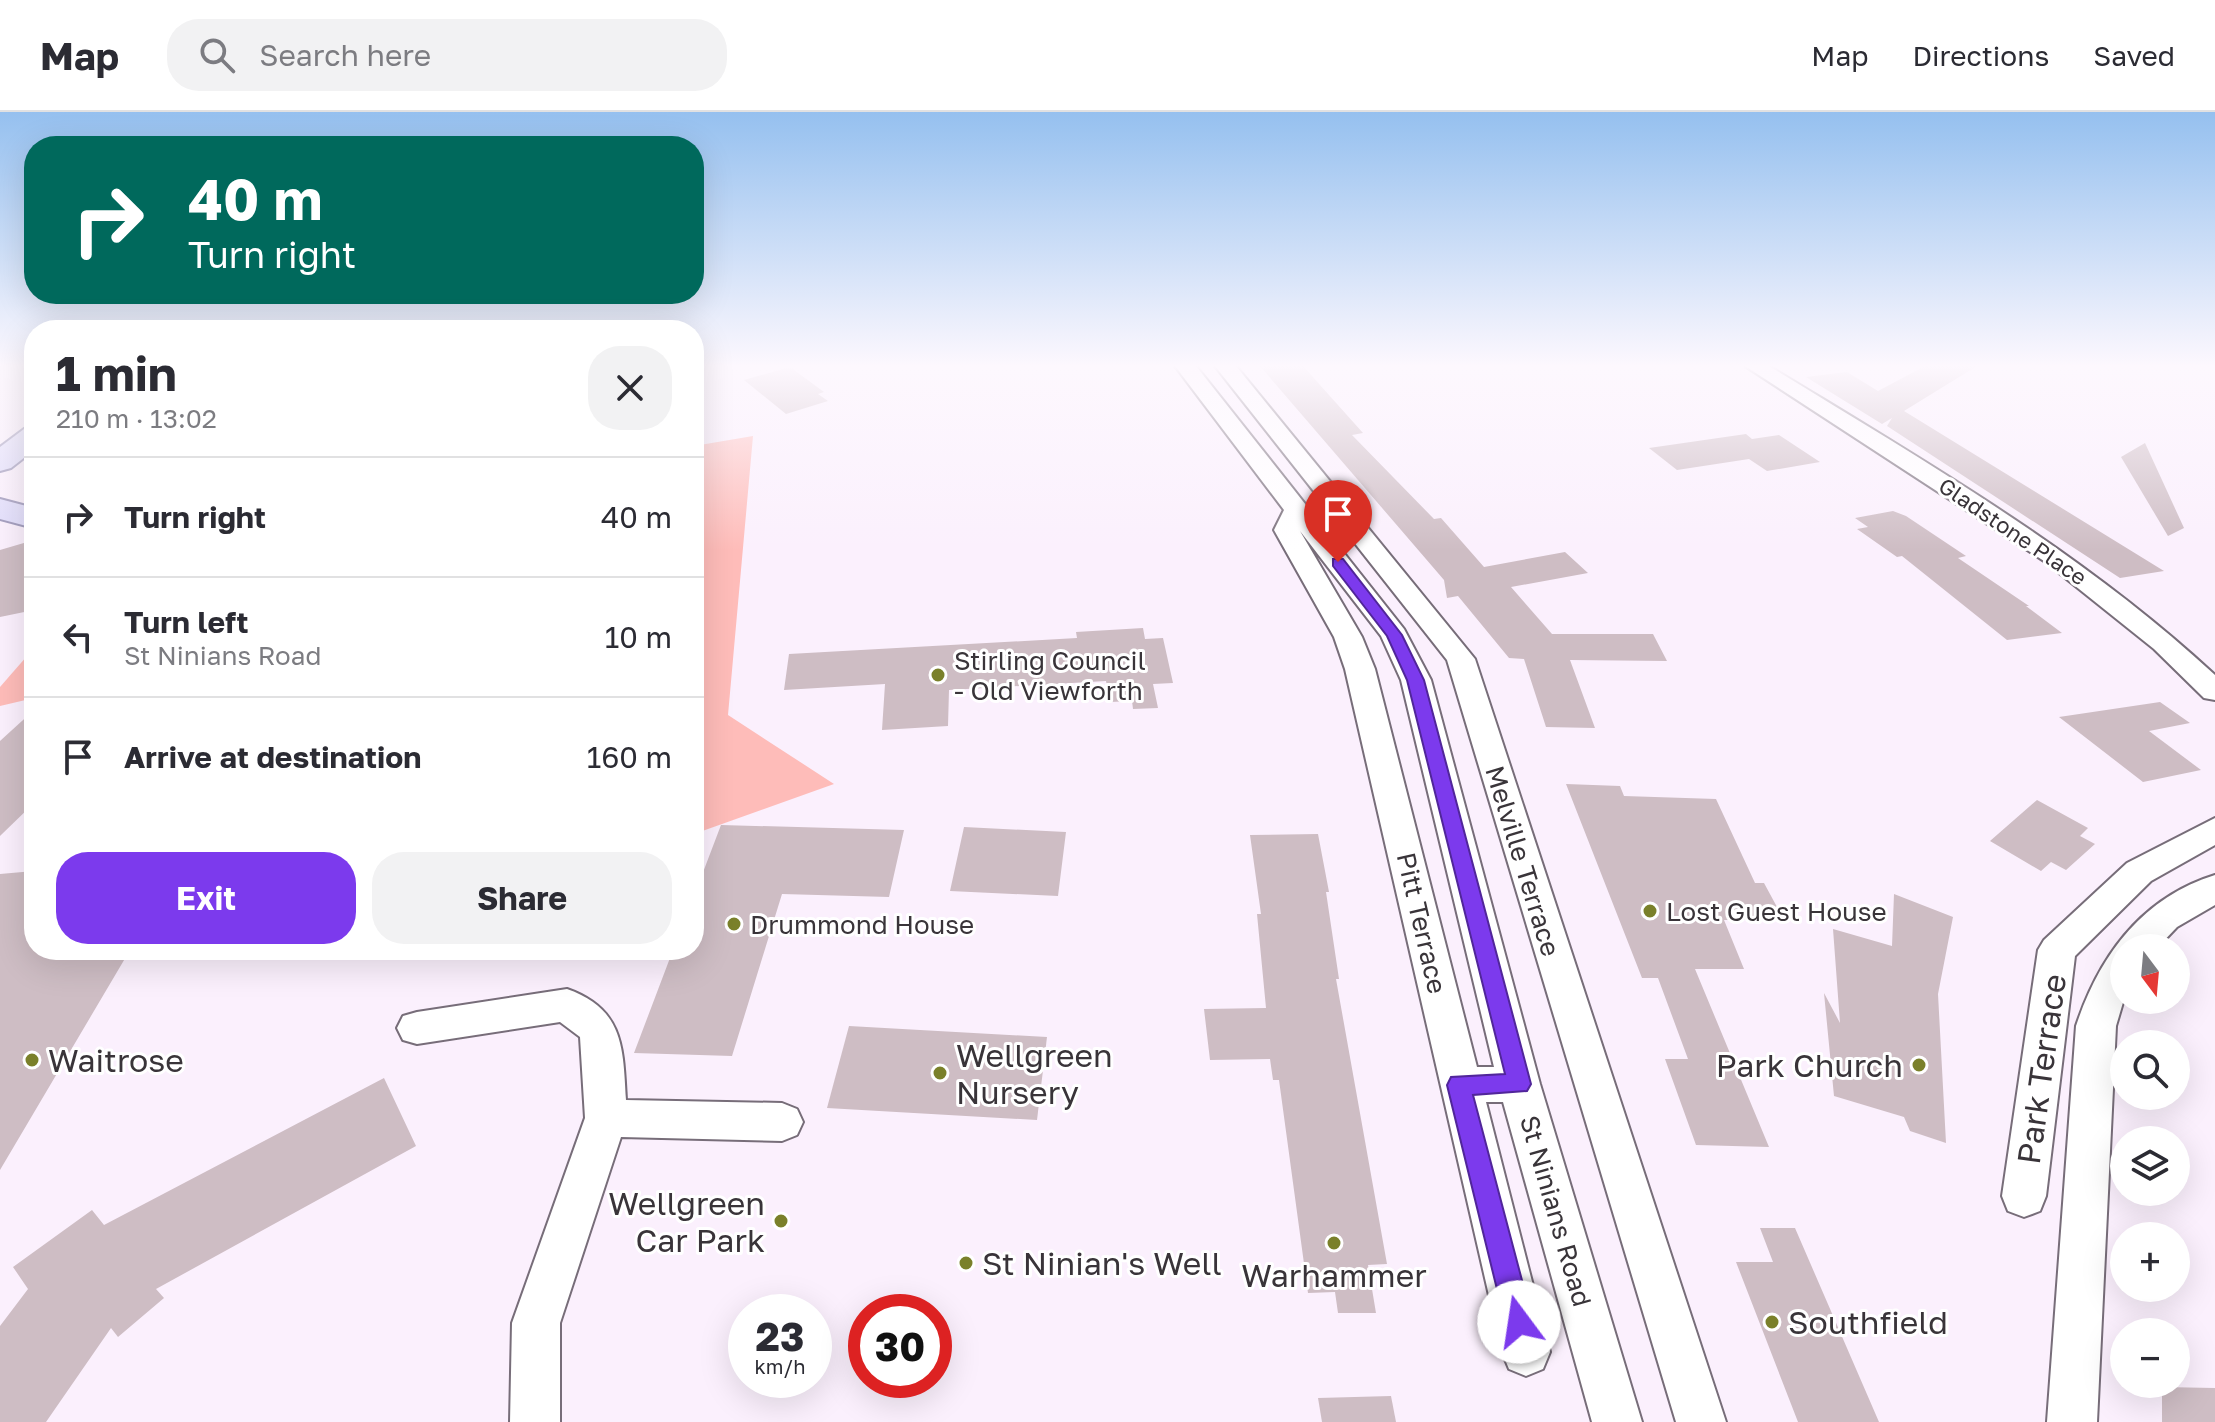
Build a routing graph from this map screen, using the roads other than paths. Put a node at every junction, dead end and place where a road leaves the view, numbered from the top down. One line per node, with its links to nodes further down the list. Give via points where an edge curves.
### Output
1 (21, 427): 6 (main road)
2 (1233, 427): 7 (street, St Ninians Road)
3 (1274, 427): 24 (street, Melville Terrace, via 1461,659)
4 (1851, 427): 10 (street, Gladstone Place, via 2112,598)
5 (24, 441): 6 (main road)
6 (2, 455)
7 (1297, 508): 16 (street, St Ninians Road, via 1394,635 1416,680); 17 (street, Pitt Terrace, via 1287,530 1348,637 1360,669)
8 (0, 509): 9 (main road)
9 (24, 515)
10 (2215, 691)
11 (2215, 830): 20 (street, Park Terrace, via 2139,872 2057,950)
12 (2215, 888): 13 (street, via 2164,917)
13 (2148, 934)
14 (2110, 983): 25 (street, via 2096,1026)
15 (417, 1028): 18 (street, via 567,1005 597,1028)
16 (1519, 1084): 17 (street); 23 (street, St Ninians Road)
17 (1459, 1085): 21 (street, Pitt Terrace)
18 (606, 1118): 19 (street); 22 (street, via 536,1323)
19 (782, 1122)
20 (2024, 1196)
21 (1526, 1352)
22 (535, 1422)
23 (1617, 1422)
24 (1701, 1422)
25 (2072, 1422)

